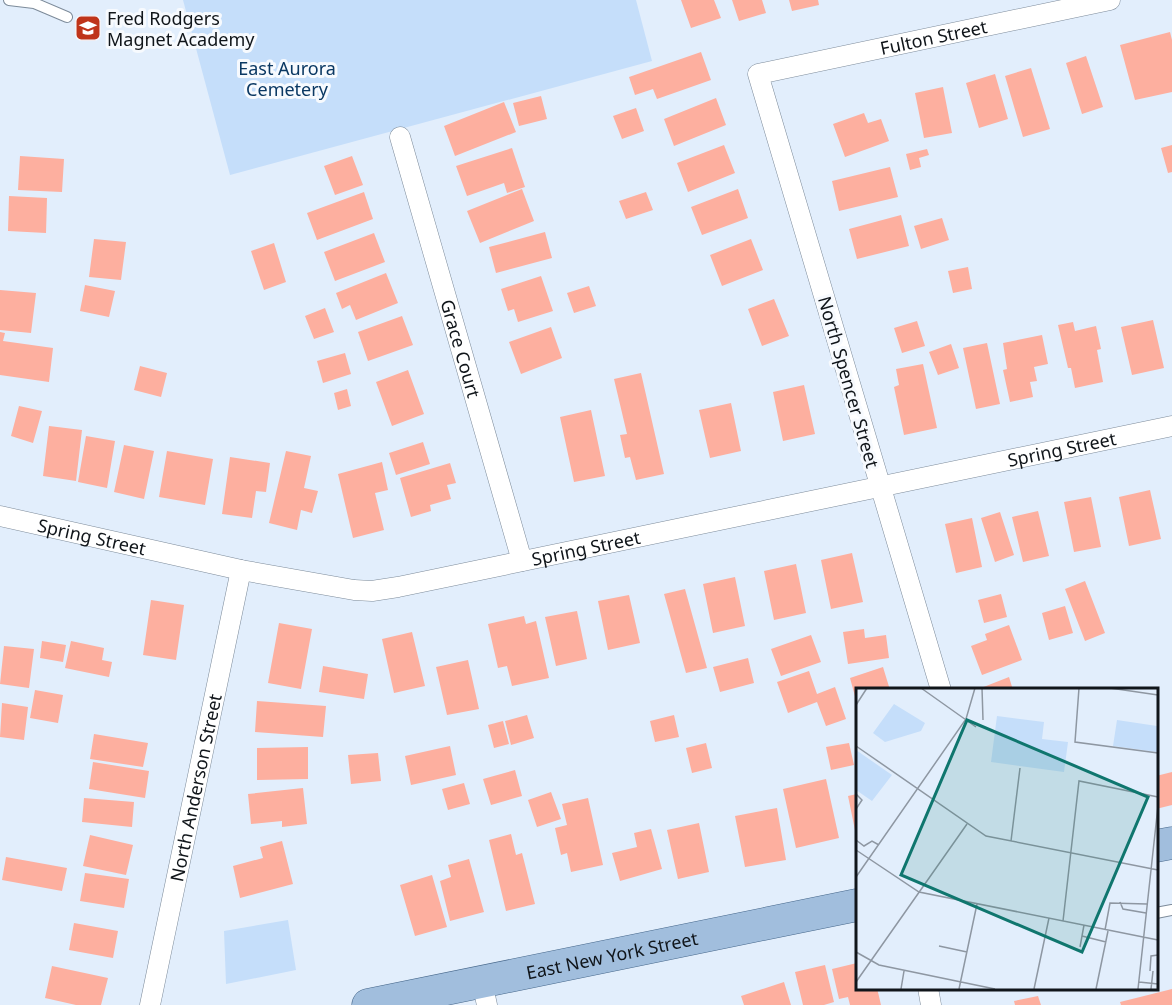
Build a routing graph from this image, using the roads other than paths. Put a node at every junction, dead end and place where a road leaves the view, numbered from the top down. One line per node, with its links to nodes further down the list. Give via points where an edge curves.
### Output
1 (9, 0): 3 (lane)
2 (1110, 0): 5 (street, Fulton Street)
3 (36, 2): 4 (lane)
4 (67, 17)
5 (758, 74): 8 (street, North Spencer Street)
6 (400, 136): 10 (street, Grace Court)
7 (1172, 426): 8 (street, Spring Street)
8 (880, 487): 10 (street, Spring Street); 12 (street, North Spencer Street)
9 (0, 516): 11 (street, Spring Street)
10 (522, 561): 11 (street, Spring Street, via 372,591)
11 (241, 570): 20 (street, North Anderson Street)
12 (940, 688)
13 (1172, 843): 14 (main road)
14 (1157, 846)
15 (856, 905): 19 (main road, East New York Street)
16 (1172, 910): 17 (lane)
17 (1157, 913)
18 (928, 990): 22 (street)
19 (485, 993): 21 (main road, East New York Street)
20 (150, 1005)
21 (368, 1005)
22 (931, 1005)

